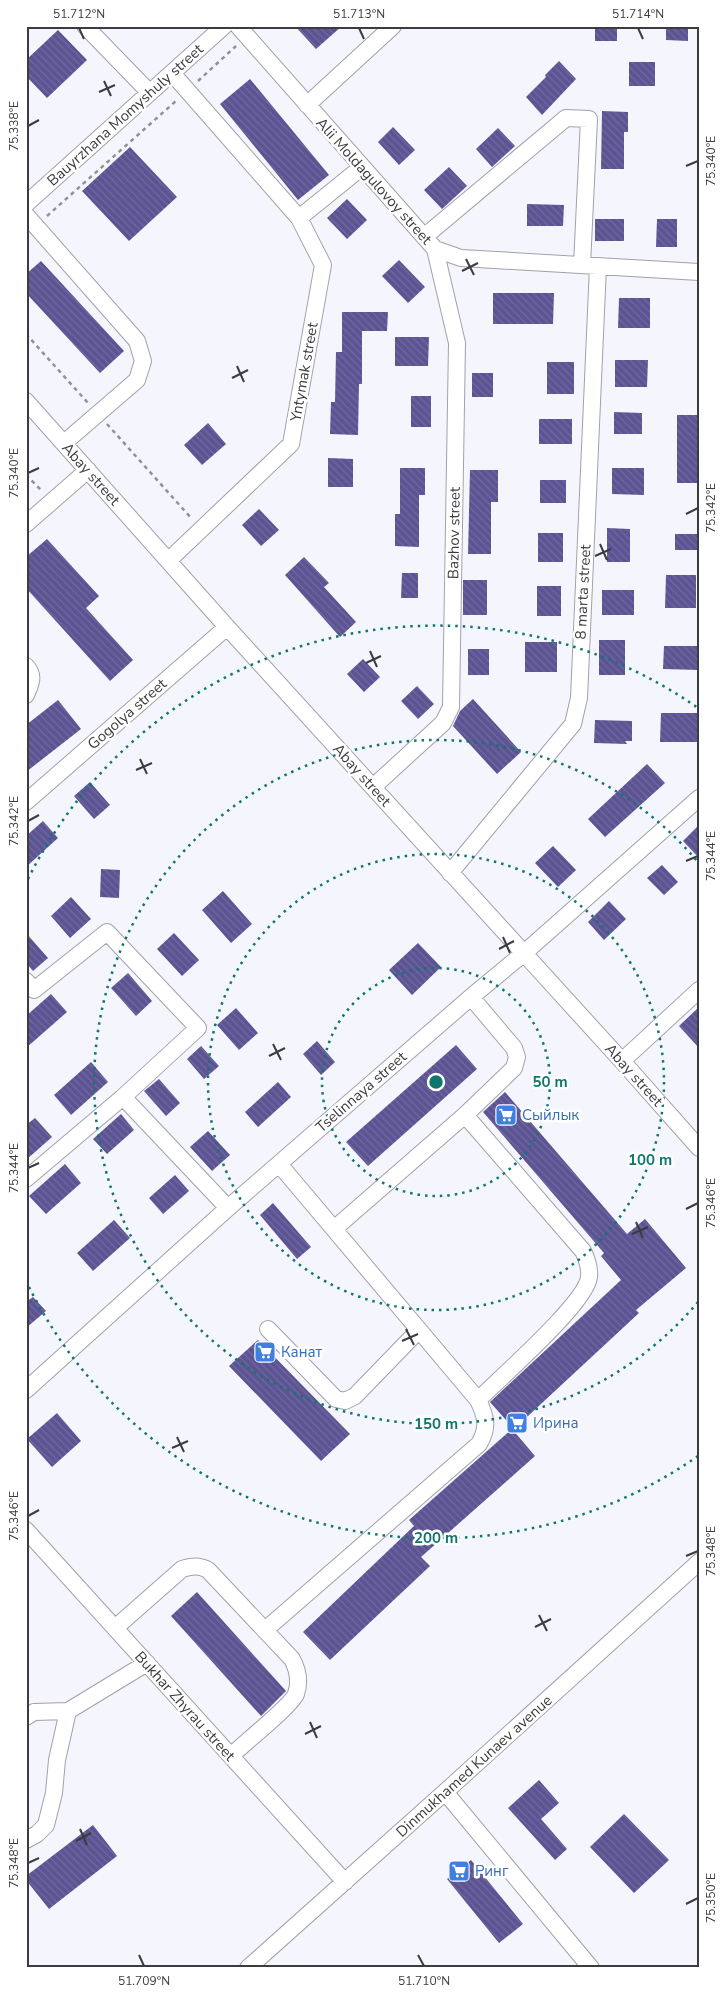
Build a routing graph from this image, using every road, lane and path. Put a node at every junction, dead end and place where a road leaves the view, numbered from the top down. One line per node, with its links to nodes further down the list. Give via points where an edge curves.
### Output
1 (86, 26): 7 (street)
2 (224, 26): 5 (street, Bauyrzhana Momyshuly street)
3 (393, 26): 8 (street)
4 (242, 31): 6 (path); 8 (street, Alii Moldagulovoy street)
5 (172, 73): 6 (street, Yntymak street); 7 (street, Bauyrzhana Momyshuly street)
6 (188, 90): 11 (street, Yntymak street); 12 (path)
7 (150, 92): 10 (street, Bauyrzhana Momyshuly street)
8 (307, 105): 9 (street, Alii Moldagulovoy street)
9 (362, 167): 11 (street); 13 (street, Alii Moldagulovoy street)
10 (26, 204)
11 (299, 218): 25 (street, Yntymak street, via 323,265 291,444)
12 (31, 220): 19 (street, via 137,340 143,362 137,380)
13 (424, 237): 14 (street, Alii Moldagulovoy street); 15 (street, 8 marta street, via 566,118 589,119)
14 (435, 249): 15 (street, Alii Moldagulovoy street, via 461,258); 30 (street, Bazhov street, via 457,343 451,707 442,723)
15 (590, 265): 16 (street, Alii Moldagulovoy street); 33 (street, 8 marta street, via 579,698 574,724)
16 (699, 272)
17 (26, 334): 19 (path)
18 (26, 401): 20 (street, Abay street)
19 (98, 414): 20 (street); 25 (path)
20 (64, 443): 21 (street, Abay street)
21 (88, 470): 23 (street); 26 (street, Abay street)
22 (26, 475): 23 (path)
23 (52, 502): 24 (street)
24 (26, 524)
25 (202, 529): 26 (street, Yntymak street)
26 (169, 560): 27 (street, Abay street)
27 (227, 627): 30 (street, Abay street); 32 (street, Gogolya street)
28 (26, 666): 29 (street, via 32,682)
29 (26, 694)
30 (373, 787): 33 (street, Abay street)
31 (699, 798): 34 (street, Tselinnaya street)
32 (26, 802)
33 (450, 873): 34 (street, Abay street)
34 (523, 954): 37 (street, Tselinnaya street); 38 (street, Abay street)
35 (29, 990): 39 (street, via 107,932 198,1028)
36 (699, 990): 38 (street)
37 (471, 997): 40 (street, via 514,1048 517,1057 514,1068); 42 (street, Tselinnaya street)
38 (622, 1061): 41 (street, Abay street)
39 (123, 1097): 43 (street); 44 (street)
40 (466, 1115): 45 (street); 49 (street, via 583,1251 589,1278 569,1311)
41 (699, 1148)
42 (278, 1164): 44 (street, Tselinnaya street); 45 (street)
43 (26, 1179)
44 (228, 1208): 48 (street, Tselinnaya street)
45 (334, 1229): 47 (street)
46 (268, 1329): 47 (street, via 336,1399 345,1401 355,1396)
47 (419, 1330): 49 (street)
48 (26, 1390)
49 (478, 1400): 53 (street, via 487,1423 479,1444)
50 (26, 1530): 52 (street, Bukhar Zhyrau street)
51 (699, 1562): 58 (street, Dinmukhamed Kunaev avenue)
52 (115, 1628): 53 (street, via 182,1569 196,1566 208,1570); 54 (street, Bukhar Zhyrau street)
53 (265, 1630): 57 (street, via 296,1666 296,1694)
54 (147, 1663): 55 (street); 57 (street, Bukhar Zhyrau street)
55 (68, 1711): 56 (street, via 34,1712); 59 (street, via 46,1825)
56 (26, 1717)
57 (230, 1756): 60 (street, Bukhar Zhyrau street)
58 (445, 1792): 60 (street, Dinmukhamed Kunaev avenue); 62 (street)
59 (26, 1840)
60 (345, 1882): 61 (street, Dinmukhamed Kunaev avenue)
61 (248, 1968)
62 (591, 1968)

